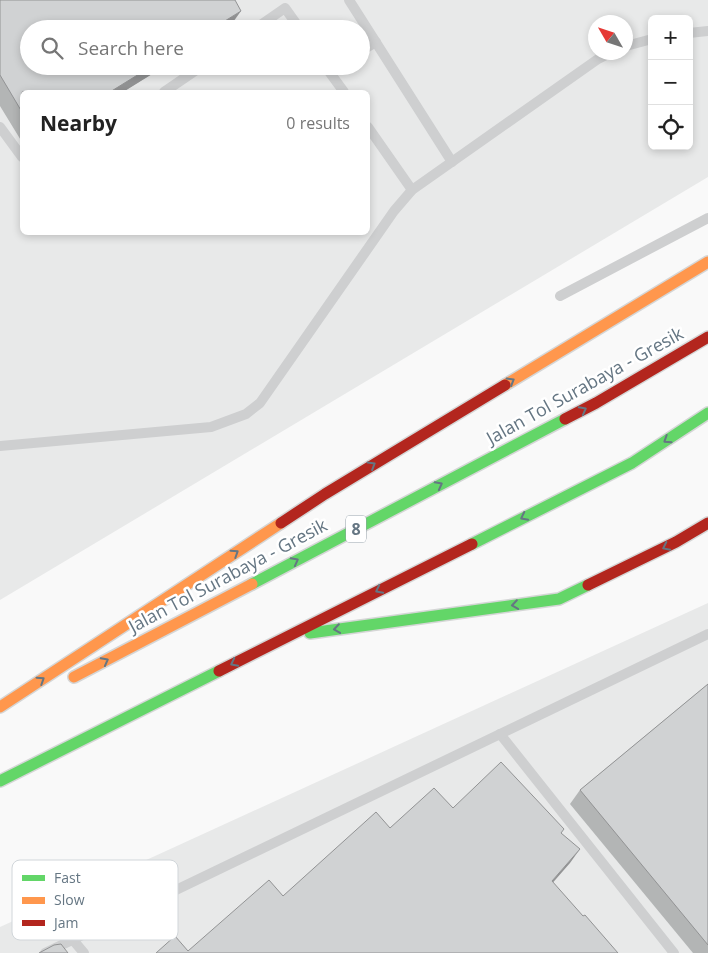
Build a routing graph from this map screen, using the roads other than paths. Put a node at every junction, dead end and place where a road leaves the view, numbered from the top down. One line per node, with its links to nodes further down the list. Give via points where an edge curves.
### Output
1 (349, 0): 5 (lane)
2 (282, 4): 3 (lane); 4 (lane)
3 (265, 20)
4 (294, 20)
5 (362, 20)
6 (708, 31): 8 (lane)
7 (370, 33): 10 (lane)
8 (693, 33)
9 (648, 40): 11 (lane)
10 (376, 42): 12 (lane); 21 (lane)
11 (633, 44)
12 (370, 46)
13 (597, 60): 21 (lane)
14 (189, 75): 16 (lane)
15 (334, 75): 17 (lane)
16 (167, 90)
17 (343, 90)
18 (0, 127): 20 (lane)
19 (370, 130): 22 (lane)
20 (20, 154)
21 (452, 162): 22 (lane)
22 (412, 190): 28 (lane, via 260,403 246,414 212,427)
23 (708, 218): 25 (lane)
24 (708, 262): 34 (highway, one-way to 24, via 325,494)
25 (560, 296)
26 (708, 337): 32 (highway, Jalan Tol Surabaya - Gresik / 8, one-way to 26, via 596,403)
27 (708, 413): 31 (highway, one-way to 31, via 632,463)
28 (0, 446)
29 (708, 523): 31 (highway, one-way to 31, via 559,599)
30 (708, 634): 36 (lane)
31 (290, 636): 37 (highway, one-way to 37)
32 (61, 684)
33 (35, 698): 35 (highway)
34 (0, 707)
35 (0, 716)
36 (500, 734): 38 (lane); 42 (lane)
37 (0, 781)
38 (178, 889)
39 (73, 940): 40 (lane); 41 (lane)
40 (45, 953)
41 (84, 953)
42 (674, 953)

